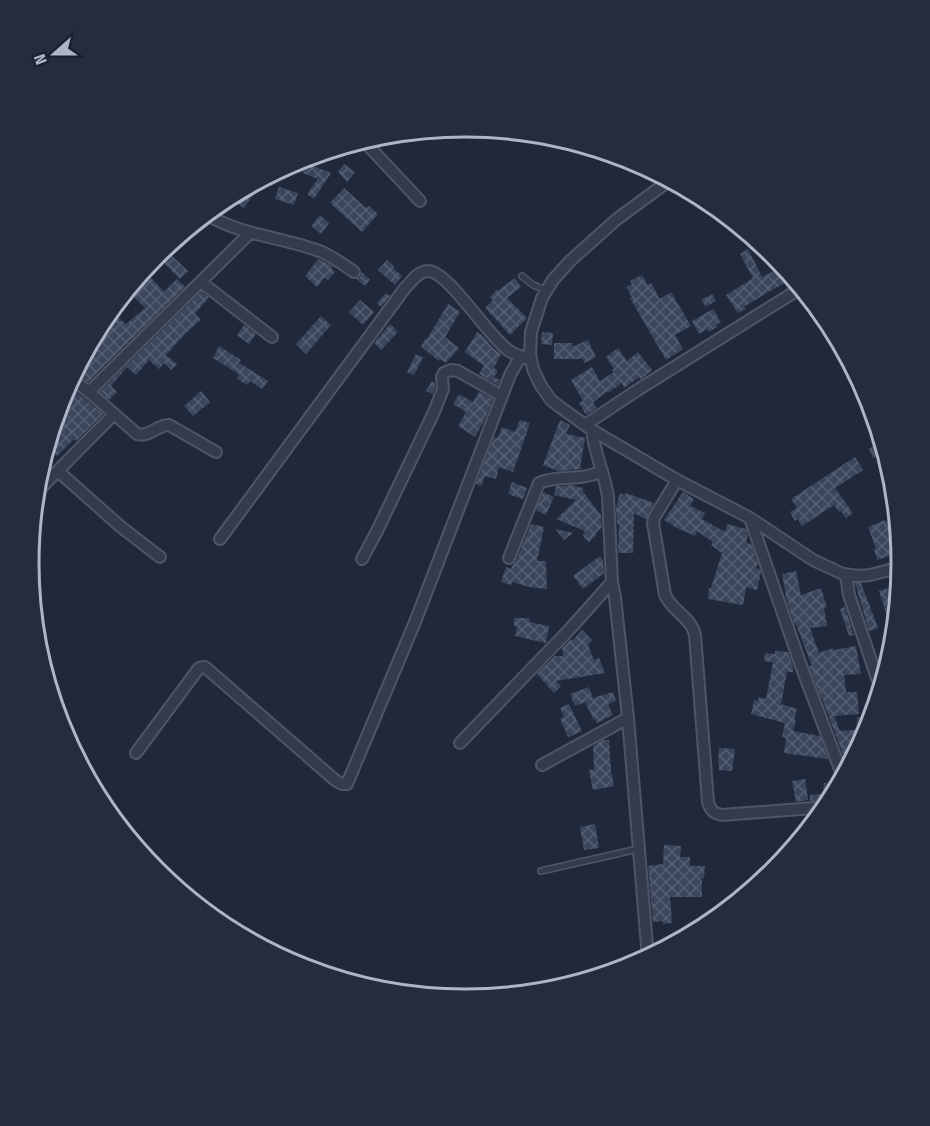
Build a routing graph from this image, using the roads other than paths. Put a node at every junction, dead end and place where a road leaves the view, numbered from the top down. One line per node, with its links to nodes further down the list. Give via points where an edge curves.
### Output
1 (370, 148): 3 (street)
2 (662, 186): 9 (street, via 570,261)
3 (420, 201)
4 (215, 219): 5 (street)
5 (250, 233): 6 (street, via 321,252); 8 (street)
6 (354, 272)
7 (522, 276): 9 (lane)
8 (201, 282): 11 (street); 14 (street)
9 (546, 290): 12 (street)
10 (794, 293): 17 (street, via 636,391)
11 (272, 337)
12 (526, 358): 15 (street, via 510,375); 17 (street, via 551,400); 24 (street, via 506,350 441,277 420,273)
13 (79, 384): 14 (street)
14 (89, 392): 16 (street)
15 (502, 396): 27 (street, via 458,371 444,373 435,412); 34 (street, via 415,622 346,784 334,780 205,668 199,668)
16 (114, 414): 18 (street, via 136,434 145,435 169,425); 20 (street)
17 (589, 427): 19 (street); 21 (street)
18 (216, 452)
19 (602, 471): 26 (street, via 538,483); 30 (street, via 607,491)
20 (59, 472): 22 (street); 25 (street)
21 (677, 480): 23 (street); 37 (street, via 653,523 664,595 690,622 695,635 711,810 722,815)
22 (46, 483)
23 (750, 518): 29 (street, via 813,560); 36 (street)
24 (220, 539)
25 (160, 557)
26 (509, 558)
27 (362, 559)
28 (891, 570): 29 (street, via 870,575)
29 (846, 574): 31 (street)
30 (612, 582): 32 (street); 33 (street)
31 (875, 675)
32 (628, 718): 35 (street); 38 (street)
33 (460, 743)
34 (136, 753)
35 (542, 765)
36 (839, 766)
37 (813, 808)
38 (639, 849): 39 (lane); 40 (street)
39 (541, 871)
40 (647, 948)

